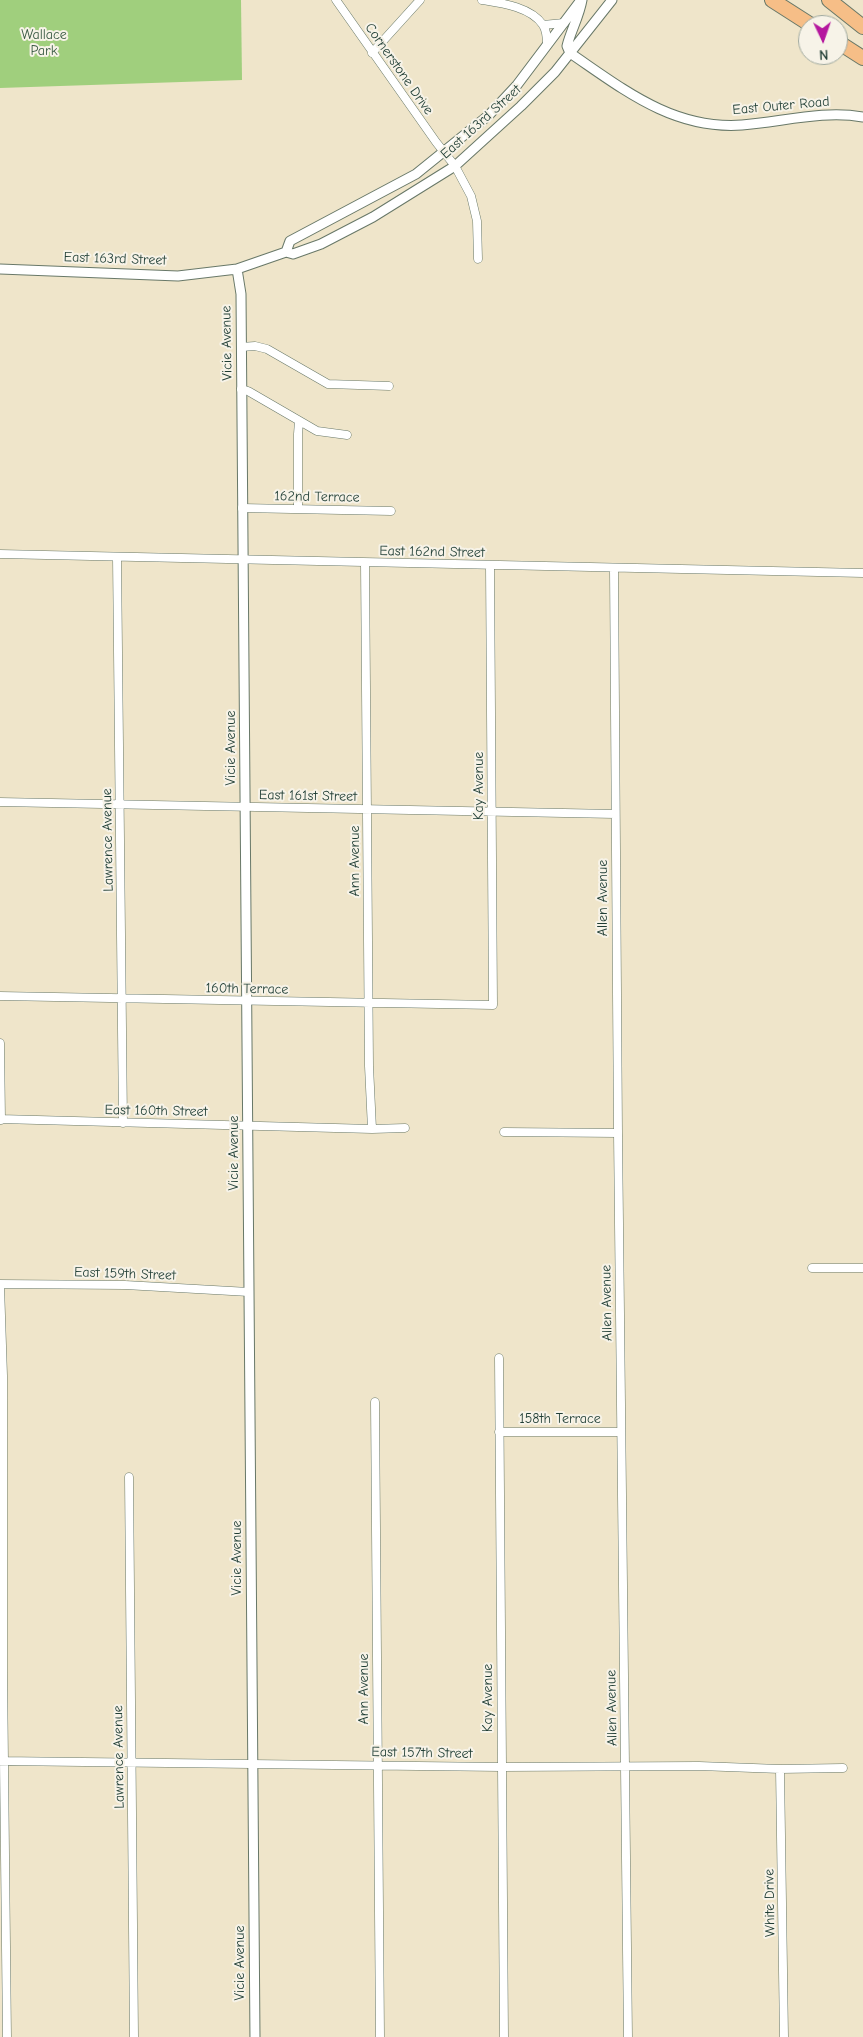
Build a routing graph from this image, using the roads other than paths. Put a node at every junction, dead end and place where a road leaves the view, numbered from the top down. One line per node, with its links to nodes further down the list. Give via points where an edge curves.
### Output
1 (336, 0): 14 (street, Cornerstone Drive)
2 (420, 0): 14 (street)
3 (482, 0): 10 (street, via 518,7)
4 (581, 0): 9 (street, East 163rd Street); 15 (street, via 579,15 569,35 567,46)
5 (612, 0): 15 (street, East 163rd Street)
6 (772, 0): 8 (highway)
7 (829, 0): 11 (highway)
8 (798, 17)
9 (564, 22): 10 (street); 12 (street, East 163rd Street)
10 (543, 25): 12 (street)
11 (863, 27)
12 (547, 45): 18 (street, East 163rd Street, via 517,86 489,115)
13 (848, 48): 16 (highway)
14 (372, 52): 18 (street, Cornerstone Drive)
15 (570, 52): 17 (street, East Outer Road, via 642,102 704,123 739,125 825,115); 19 (street, East 163rd Street, via 521,106)
16 (863, 58)
17 (863, 117)
18 (443, 152): 19 (street, Cornerstone Drive); 20 (street, East 163rd Street, via 416,174 290,241)
19 (456, 166): 20 (street, East 163rd Street, via 373,217 321,244 293,254); 21 (street, via 471,196 477,221)
20 (286, 252): 23 (street, East 163rd Street)
21 (478, 259)
22 (0, 269): 23 (street, East 163rd Street, via 178,276)
23 (237, 269): 24 (street, Vicie Avenue, via 241,294)
24 (241, 347): 25 (street, via 267,349 328,384); 26 (street, Vicie Avenue)
25 (389, 386)
26 (241, 389): 27 (street); 29 (street, Vicie Avenue)
27 (299, 421): 28 (street, via 324,433); 30 (street)
28 (347, 435)
29 (242, 508): 30 (street, 162nd Terrace); 34 (street, Vicie Avenue)
30 (298, 509): 31 (street, 162nd Terrace)
31 (391, 510)
32 (0, 554): 33 (street, East 162nd Street)
33 (117, 557): 34 (street, East 162nd Street); 40 (street, Lawrence Avenue)
34 (243, 560): 35 (street, East 162nd Street); 41 (street, Vicie Avenue)
35 (365, 563): 36 (street, East 162nd Street); 42 (street, Ann Avenue)
36 (490, 566): 37 (street, East 162nd Street); 43 (street, Kay Avenue)
37 (614, 569): 38 (street, East 162nd Street); 44 (street, Allen Avenue)
38 (863, 573)
39 (0, 802): 40 (street, East 161st Street)
40 (120, 805): 41 (street, East 161st Street); 46 (street, Lawrence Avenue)
41 (245, 807): 42 (street, East 161st Street); 47 (street, Vicie Avenue)
42 (367, 810): 43 (street, East 161st Street); 48 (street, Ann Avenue)
43 (492, 812): 44 (street, East 161st Street); 49 (street, Kay Avenue)
44 (615, 814): 57 (street, Allen Avenue)
45 (0, 996): 46 (street, 160th Terrace)
46 (122, 999): 47 (street, 160th Terrace); 52 (street, Lawrence Avenue)
47 (246, 1002): 48 (street, 160th Terrace); 53 (street, Vicie Avenue)
48 (369, 1004): 49 (street, 160th Terrace); 55 (street, Ann Avenue)
49 (493, 1005)
50 (0, 1043): 51 (street)
51 (1, 1120): 52 (street, East 160th Street)
52 (123, 1122): 53 (street, East 160th Street)
53 (248, 1126): 55 (street, East 160th Street); 61 (street, Vicie Avenue)
54 (405, 1128): 55 (street, East 160th Street)
55 (372, 1129)
56 (504, 1132): 57 (street)
57 (618, 1133): 65 (street, Allen Avenue)
58 (812, 1268): 59 (street)
59 (863, 1268)
60 (0, 1285): 61 (street, East 159th Street, via 124,1285); 67 (street, via 3,1376)
61 (249, 1292): 69 (street, Vicie Avenue)
62 (499, 1358): 64 (street, Kay Avenue)
63 (375, 1402): 70 (street, Ann Avenue)
64 (499, 1432): 65 (street, 158th Terrace); 71 (street, Kay Avenue)
65 (621, 1432): 72 (street, Allen Avenue)
66 (129, 1477): 68 (street, Lawrence Avenue)
67 (2, 1761): 68 (street, East 157th Street); 75 (street)
68 (132, 1764): 69 (street, East 157th Street); 76 (street, Lawrence Avenue)
69 (253, 1765): 70 (street, East 157th Street); 77 (street, Vicie Avenue)
70 (377, 1765): 71 (street, East 157th Street); 78 (street, Ann Avenue)
71 (501, 1766): 72 (street, East 157th Street); 79 (street, Kay Avenue)
72 (625, 1767): 74 (street, East 157th Street); 80 (street, Allen Avenue)
73 (843, 1768): 74 (street, East 157th Street)
74 (780, 1769): 81 (street, White Drive)
75 (8, 2037)
76 (134, 2037)
77 (255, 2037)
78 (380, 2037)
79 (504, 2037)
80 (628, 2037)
81 (784, 2037)

